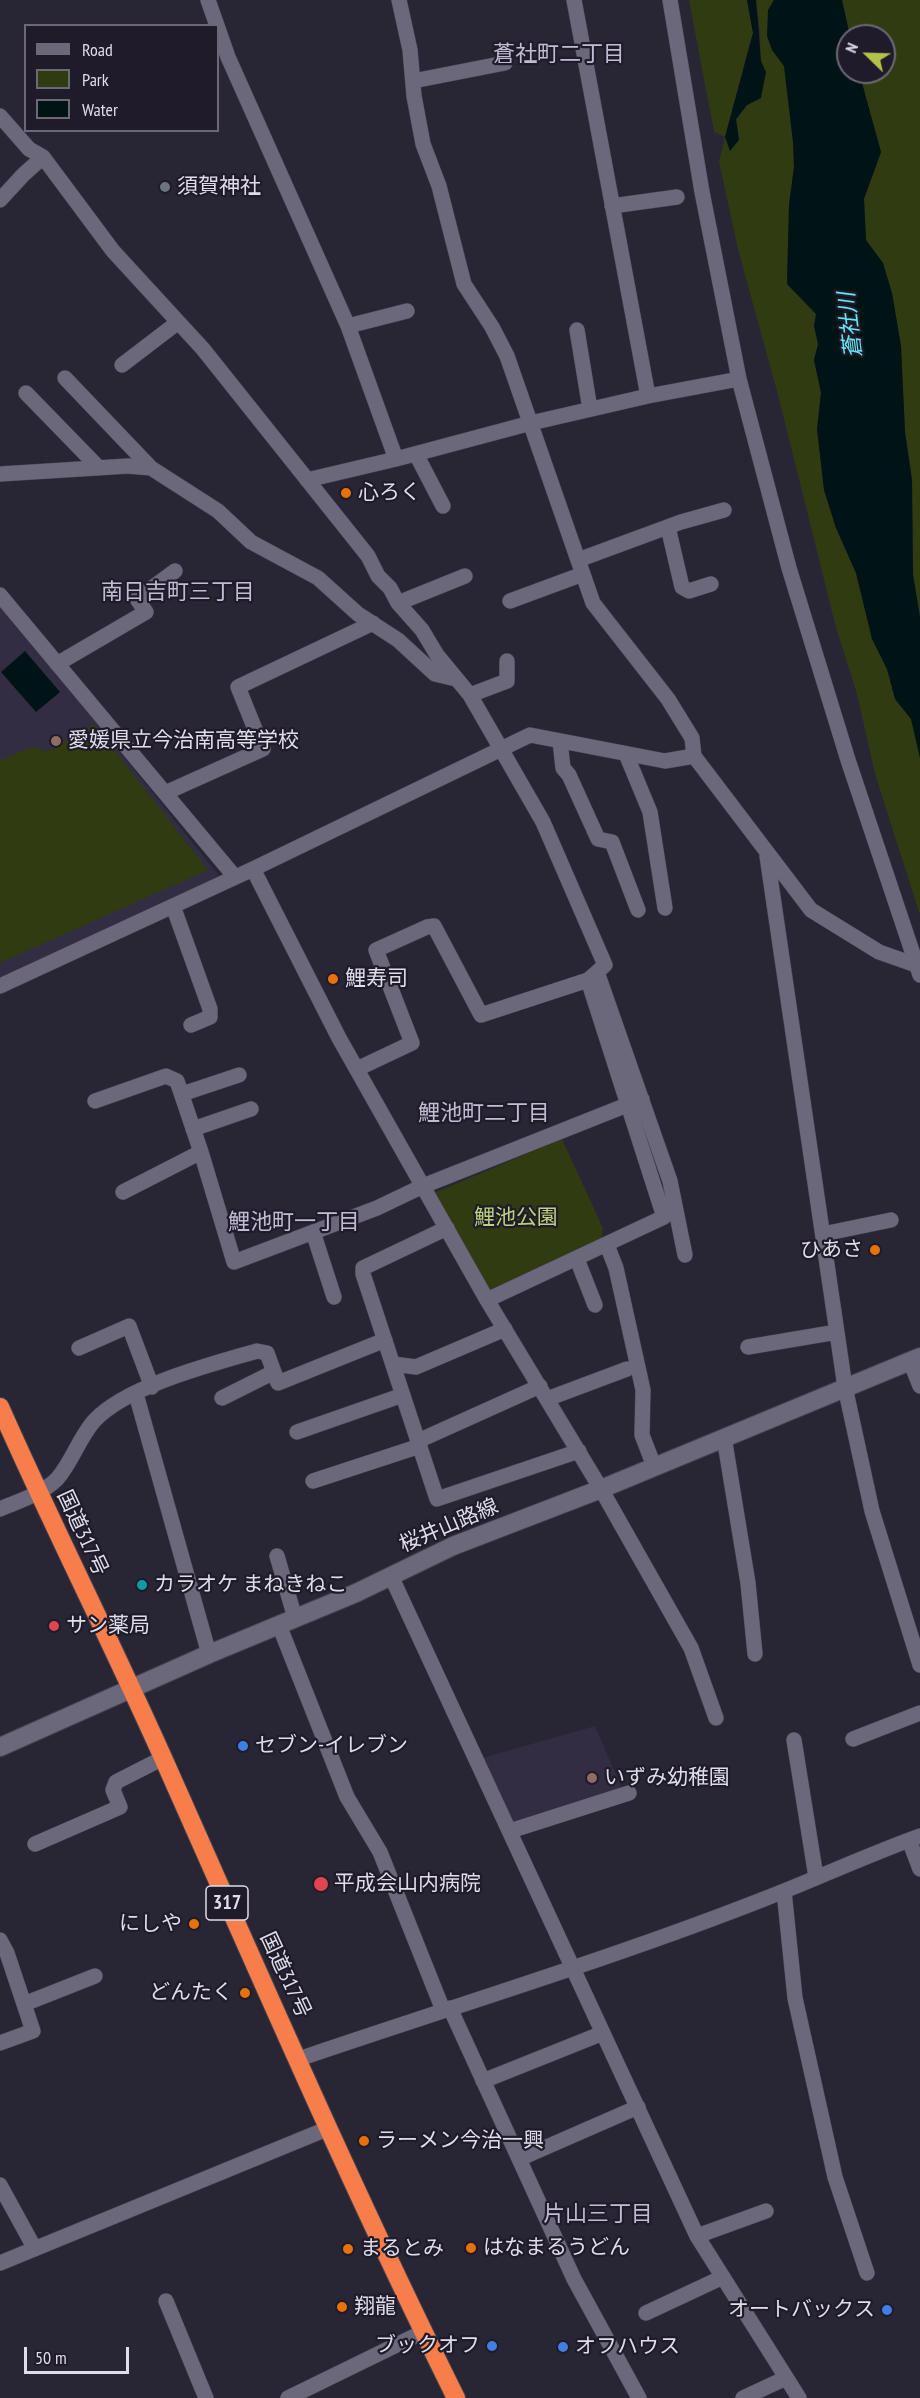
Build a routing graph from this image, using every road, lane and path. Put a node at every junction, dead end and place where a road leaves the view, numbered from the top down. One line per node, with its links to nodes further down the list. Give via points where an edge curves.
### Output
1 (208, 0): 5 (street)
2 (399, 0): 8 (street)
3 (574, 0): 13 (street)
4 (670, 0): 20 (street)
5 (216, 24)
6 (219, 31): 16 (street)
7 (505, 63): 8 (street)
8 (413, 81): 24 (street, via 423,144 439,186 464,284 507,356)
9 (0, 116): 10 (street, via 29,149)
10 (43, 157): 12 (street); 15 (street, via 113,251)
11 (677, 196): 13 (street)
12 (0, 200)
13 (612, 206): 22 (street)
14 (407, 310): 16 (street)
15 (177, 323): 18 (street); 30 (street)
16 (348, 326): 26 (street)
17 (577, 330): 23 (street)
18 (122, 365)
19 (65, 378): 28 (street)
20 (739, 379): 22 (street); 57 (street, via 789,568)
21 (26, 393): 27 (street)
22 (648, 396): 23 (street)
23 (590, 409): 24 (street)
24 (531, 423): 25 (street); 34 (street)
25 (416, 454): 26 (street); 31 (street)
26 (396, 459): 30 (street)
27 (99, 468): 28 (street); 29 (street)
28 (151, 468): 41 (street, via 218,512 251,542 318,578)
29 (0, 474)
30 (307, 480): 40 (street, via 368,556)
31 (443, 506)
32 (724, 510): 33 (street)
33 (668, 527): 34 (street); 37 (street, via 682,587 689,591)
34 (581, 567): 39 (street); 49 (street, via 593,603 668,699 692,738)
35 (176, 571): 43 (street, via 137,599 146,612)
36 (465, 576): 40 (street)
37 (711, 584)
38 (0, 595): 43 (street)
39 (510, 602)
40 (398, 603): 44 (street)
41 (373, 623): 44 (street, via 435,674); 50 (street, via 238,687 263,749)
42 (507, 661): 45 (street, via 507,681)
43 (57, 664): 50 (street)
44 (456, 679): 45 (street)
45 (470, 695): 47 (street)
46 (560, 741): 47 (street, via 530,735); 48 (street); 56 (street, via 563,768 598,839 612,842)
47 (500, 749): 52 (street); 58 (street, via 543,822 605,965)
48 (626, 754): 49 (street, via 665,761); 55 (street, via 650,812)
49 (694, 756): 51 (street)
50 (165, 793): 53 (street)
51 (767, 853): 57 (street, via 811,910 879,952); 74 (street)
52 (253, 869): 53 (street); 61 (street)
53 (234, 878): 54 (street)
54 (173, 906): 59 (street); 60 (street, via 210,1009 210,1017)
55 (664, 908)
56 (638, 910)
57 (918, 970)
58 (592, 976): 61 (street, via 481,1015 435,926 427,927 376,950 412,1043); 65 (street)
59 (0, 986)
60 (192, 1025)
61 (357, 1069): 69 (street)
62 (239, 1075): 63 (street)
63 (182, 1094): 64 (street, via 177,1081 166,1076); 67 (street)
64 (95, 1101)
65 (635, 1102): 69 (street); 75 (street, via 664,1217); 76 (street, via 670,1181)
66 (251, 1109): 67 (street)
67 (194, 1129): 68 (street)
68 (201, 1152): 70 (street); 73 (street, via 234,1262)
69 (423, 1186): 72 (street); 73 (street)
70 (123, 1192)
71 (891, 1220): 74 (street)
72 (447, 1228): 79 (street); 83 (street, via 363,1268)
73 (313, 1232): 78 (street)
74 (823, 1234): 82 (street)
75 (607, 1245): 77 (street); 102 (street, via 616,1268 643,1390 642,1435)
76 (686, 1255)
77 (577, 1258): 79 (street); 80 (street)
78 (334, 1297)
79 (487, 1300): 81 (street)
80 (595, 1305)
81 (505, 1329): 87 (street, via 416,1367); 93 (street)
82 (837, 1332): 85 (street); 92 (street)
83 (385, 1340): 87 (street); 89 (street, via 278,1383)
84 (80, 1347): 91 (street, via 129,1326)
85 (748, 1347)
86 (915, 1359): 90 (street); 92 (main road, 桜井山路線)
87 (393, 1364): 95 (street)
88 (627, 1369): 93 (street)
89 (274, 1372): 91 (street, via 267,1353 257,1351); 96 (street)
90 (920, 1386)
91 (152, 1387): 94 (street)
92 (845, 1387): 99 (main road, 桜井山路線); 112 (street, via 872,1512)
93 (544, 1393): 100 (street); 101 (street)
94 (136, 1394): 105 (street, via 94,1422 56,1479); 110 (street)
95 (403, 1395): 98 (street); 100 (street)
96 (222, 1398)
97 (0, 1407): 105 (highway, 国道317号 / 317)
98 (297, 1432)
99 (724, 1437): 102 (main road, 桜井山路線); 111 (street, via 748,1583)
100 (419, 1443): 101 (street, via 437,1499); 103 (street)
101 (579, 1451): 104 (street)
102 (654, 1466): 104 (main road, 桜井山路線)
103 (313, 1481)
104 (602, 1489): 108 (main road, 桜井山路線, via 453,1546); 115 (street, via 692,1648)
105 (38, 1493): 106 (street); 113 (highway, 国道317号 / 317)
106 (0, 1509)
107 (277, 1556): 109 (street)
108 (391, 1576): 109 (main road, 桜井山路線); 121 (street)
109 (287, 1621): 110 (main road, 桜井山路線); 131 (street, via 347,1797 380,1852)
110 (209, 1654): 113 (main road, 桜井山路線)
111 (755, 1654)
112 (920, 1665)
113 (131, 1688): 118 (main road, 桜井山路線); 119 (highway, 国道317号 / 317)
114 (920, 1713): 116 (street)
115 (716, 1718)
116 (853, 1739)
117 (794, 1740): 125 (street)
118 (0, 1747)
119 (163, 1758): 123 (street, via 116,1782 113,1790 120,1807); 134 (highway, 国道317号 / 317)
120 (629, 1793): 121 (street)
121 (510, 1831): 128 (street)
122 (915, 1838): 124 (street); 125 (street)
123 (35, 1844)
124 (920, 1869)
125 (816, 1877): 126 (street)
126 (784, 1891): 128 (street); 144 (street, via 795,1998 836,2177)
127 (0, 1940): 130 (street)
128 (574, 1968): 131 (street); 132 (street)
129 (96, 1976): 130 (street)
130 (24, 2004): 133 (street, via 33,2031)
131 (446, 2009): 134 (street); 135 (street)
132 (603, 2033): 135 (street); 136 (street)
133 (0, 2043)
134 (299, 2059): 137 (highway, 国道317号 / 317)
135 (483, 2080): 138 (street)
136 (638, 2107): 138 (street); 141 (street)
137 (329, 2128): 142 (street); 148 (highway, 国道317号 / 317)
138 (519, 2159): 153 (street, via 574,2279)
139 (0, 2185): 142 (street)
140 (766, 2211): 141 (street)
141 (697, 2236): 145 (street)
142 (35, 2249): 143 (street)
143 (0, 2263)
144 (867, 2273)
145 (723, 2277): 147 (street); 149 (street)
146 (166, 2301): 150 (street)
147 (646, 2313)
148 (423, 2332): 151 (street); 152 (highway, 国道317号 / 317)
149 (786, 2378): 154 (street); 155 (street)
150 (206, 2398)
151 (288, 2398)
152 (456, 2398)
153 (639, 2398)
154 (742, 2398)
155 (799, 2398)

